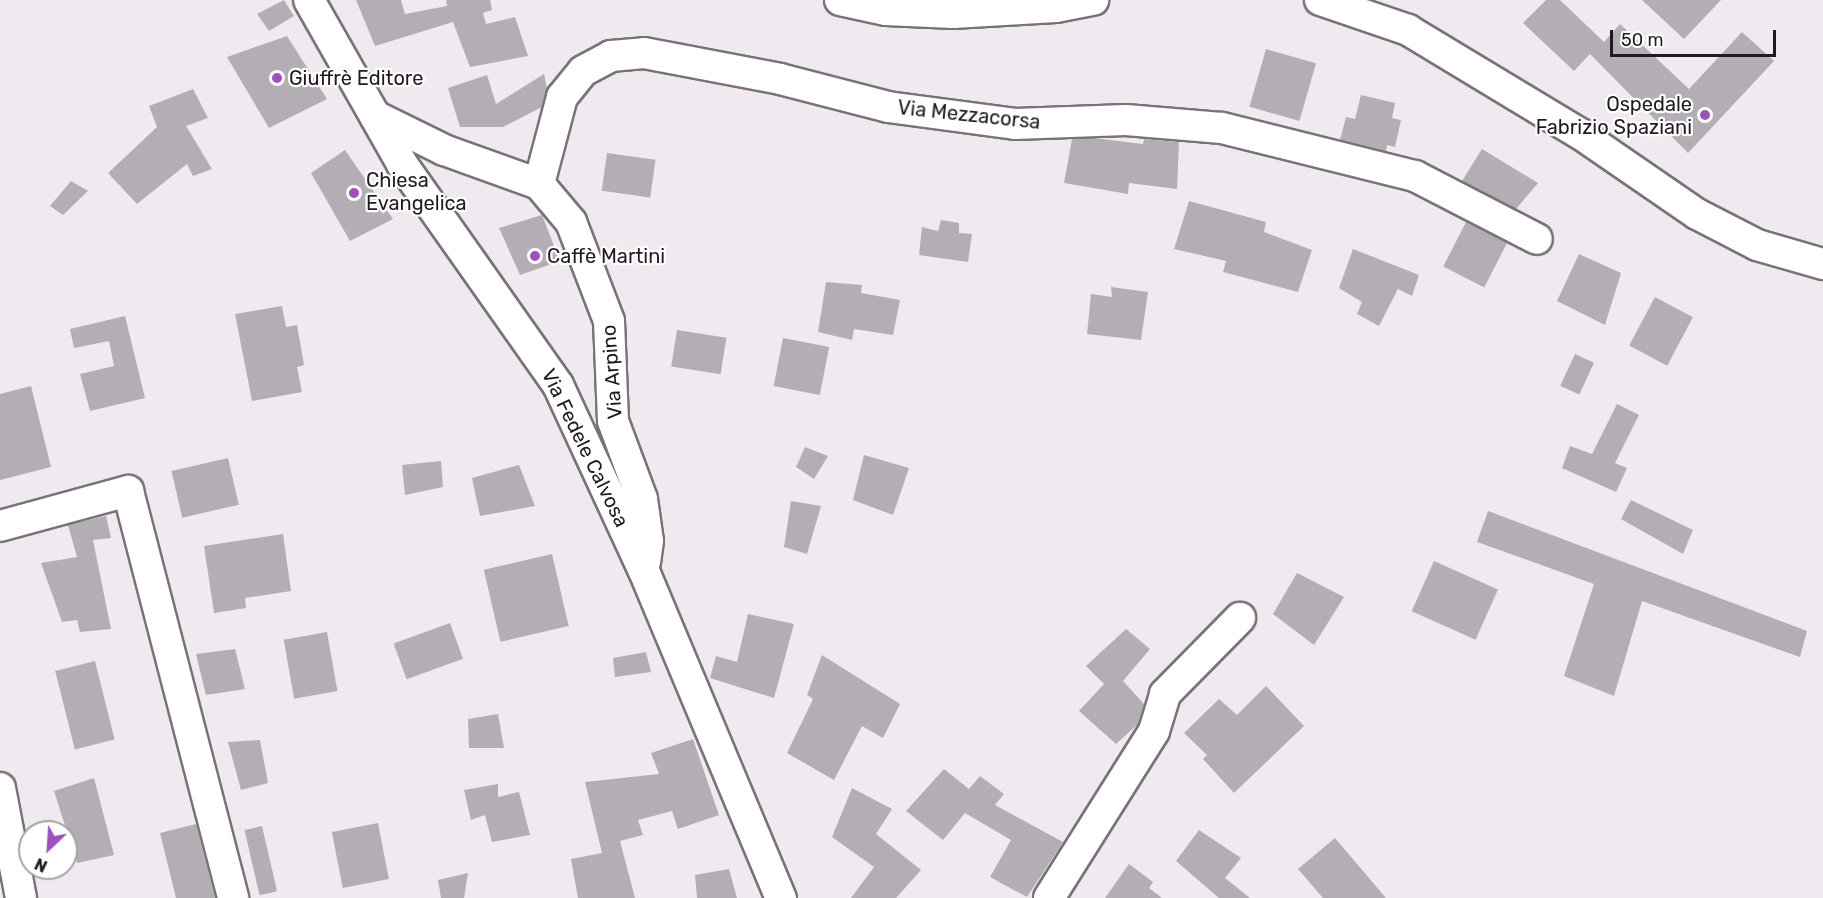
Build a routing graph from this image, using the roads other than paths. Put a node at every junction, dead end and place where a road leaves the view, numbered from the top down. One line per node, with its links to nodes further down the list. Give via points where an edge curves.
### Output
1 (309, 0): 5 (street, Via Fedele Calvosa)
2 (840, 0): 3 (street, via 886,10 953,13 1056,7)
3 (1093, 0)
4 (1320, 0): 8 (street, via 1408,30 1569,127 1696,214 1757,245)
5 (375, 116): 6 (street, via 444,150); 10 (street, Via Fedele Calvosa, via 402,164 558,385)
6 (539, 184): 7 (street, Via Mezzacorsa, via 562,96 583,71 611,56 644,53 780,79 888,107 1015,124 1126,120 1222,128 1415,176); 10 (street, Via Arpino, via 571,222 609,321 614,421 642,499 648,541)
7 (1538, 239)
8 (1823, 264)
9 (0, 526): 14 (street, via 128,491)
10 (644, 571): 15 (street, Via Fedele Calvosa)
11 (1240, 618): 16 (street, via 1165,694 1154,731)
12 (0, 788): 13 (street)
13 (21, 898)
14 (233, 898)
15 (781, 898)
16 (1049, 898)

